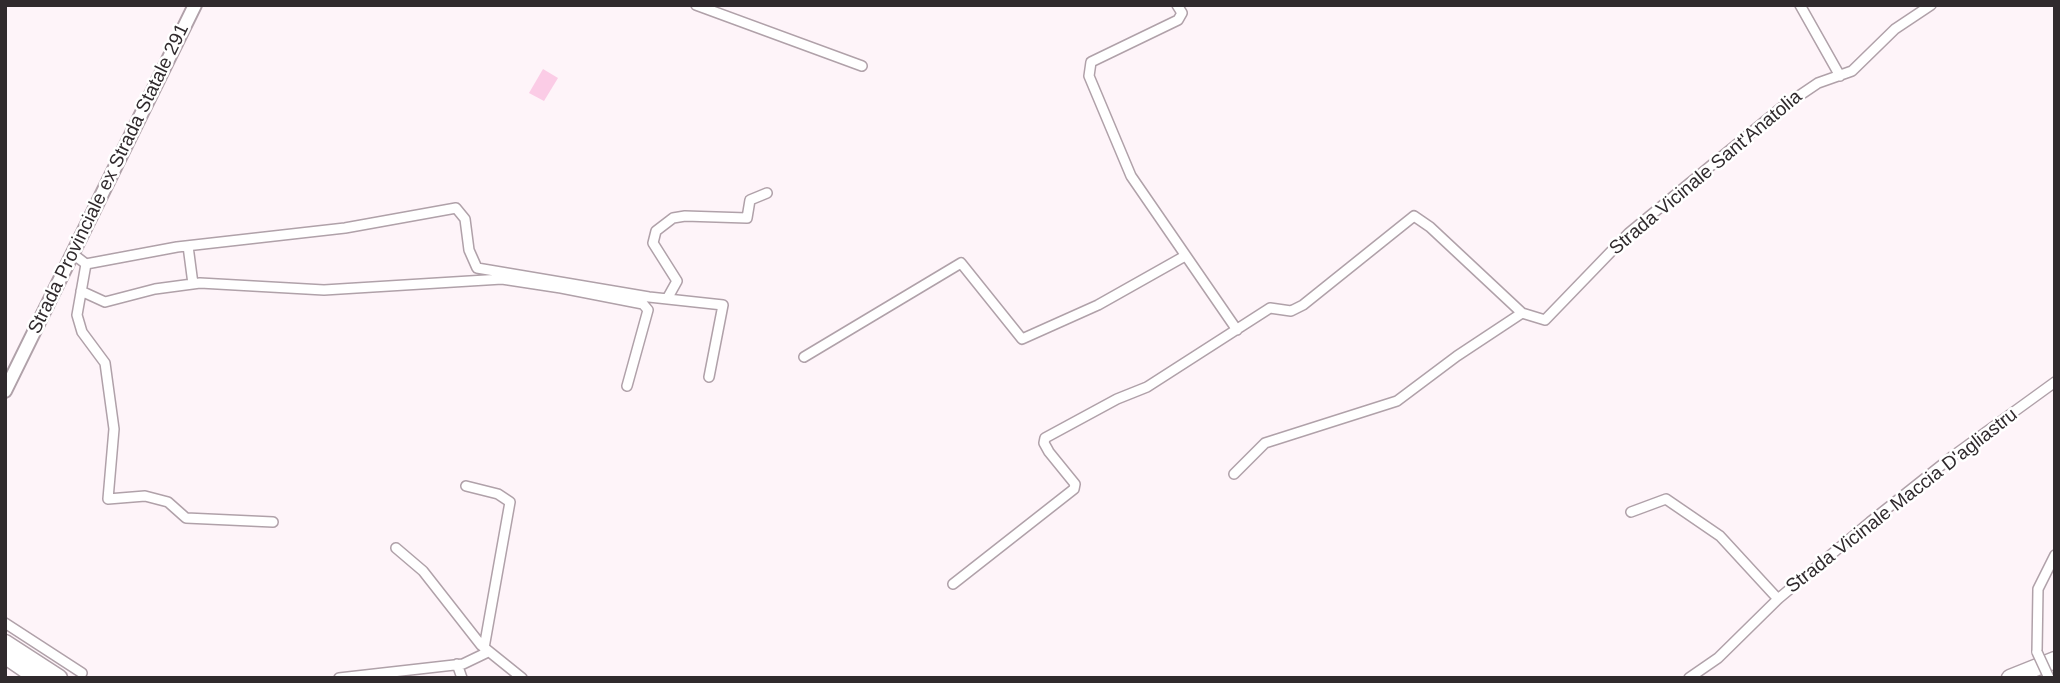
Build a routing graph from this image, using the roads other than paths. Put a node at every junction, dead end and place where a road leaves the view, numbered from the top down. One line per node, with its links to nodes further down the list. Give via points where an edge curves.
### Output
1 (195, 5): 10 (street, Strada Provinciale ex Strada Statale 291)
2 (696, 5): 6 (street)
3 (1177, 5): 11 (street, via 1182,13 1178,20 1091,62 1089,76 1131,176)
4 (1800, 5): 7 (street)
5 (1931, 5): 7 (street, Strada Vicinale Sant'Anatolia, via 1895,29 1859,67)
6 (862, 66)
7 (1840, 76): 16 (street, Strada Vicinale Sant'Anatolia, via 1818,83 1781,108 1637,227 1545,320)
8 (767, 193): 15 (street, via 750,200 747,218 685,216 673,218 656,231 653,243 677,281)
9 (188, 246): 12 (street); 13 (street); 15 (street, via 345,228 456,208 465,219 477,268)
10 (73, 254): 12 (street); 22 (street, Strada Provinciale ex Strada Statale 291)
11 (1185, 256): 17 (street); 18 (street, via 1098,305 1022,339 961,263)
12 (86, 264): 14 (street)
13 (193, 284): 14 (street, via 105,302); 21 (street, via 324,290 502,279 643,304 648,310)
14 (81, 291): 26 (street, via 77,315 82,332 105,363 114,429 108,499 145,496 168,502 186,518)
15 (667, 299): 19 (street, via 723,305)
16 (1521, 313): 17 (street, via 1414,216 1303,304 1291,311 1270,308); 23 (street, via 1397,401 1265,443)
17 (1237, 330): 29 (street, via 1147,387 1045,438 1074,489)
18 (804, 357)
19 (709, 377)
20 (2055, 382): 30 (street, Strada Vicinale Maccia D'agliastru, via 1952,456)
21 (627, 386)
22 (5, 391)
23 (1234, 474)
24 (466, 486): 32 (street, via 510,502)
25 (1631, 512): 30 (street, via 1666,499 1720,536)
26 (273, 522)
27 (396, 548): 32 (street, via 423,571)
28 (2055, 555): 45 (street, bridge, via 2038,589 2037,652)
29 (953, 583)
30 (1778, 599): 43 (street, Strada Vicinale Maccia D'agliastru, via 1718,658)
31 (5, 623): 36 (street)
32 (486, 650): 35 (street); 42 (street)
33 (7, 651): 38 (highway); 39 (highway)
34 (2055, 660): 44 (highway)
35 (457, 664): 40 (street); 41 (street)
36 (82, 673)
37 (2055, 673): 45 (highway)
38 (38, 678)
39 (59, 678)
40 (339, 678)
41 (462, 678)
42 (522, 678)
43 (1689, 678)
44 (2010, 678)
45 (2047, 678)

